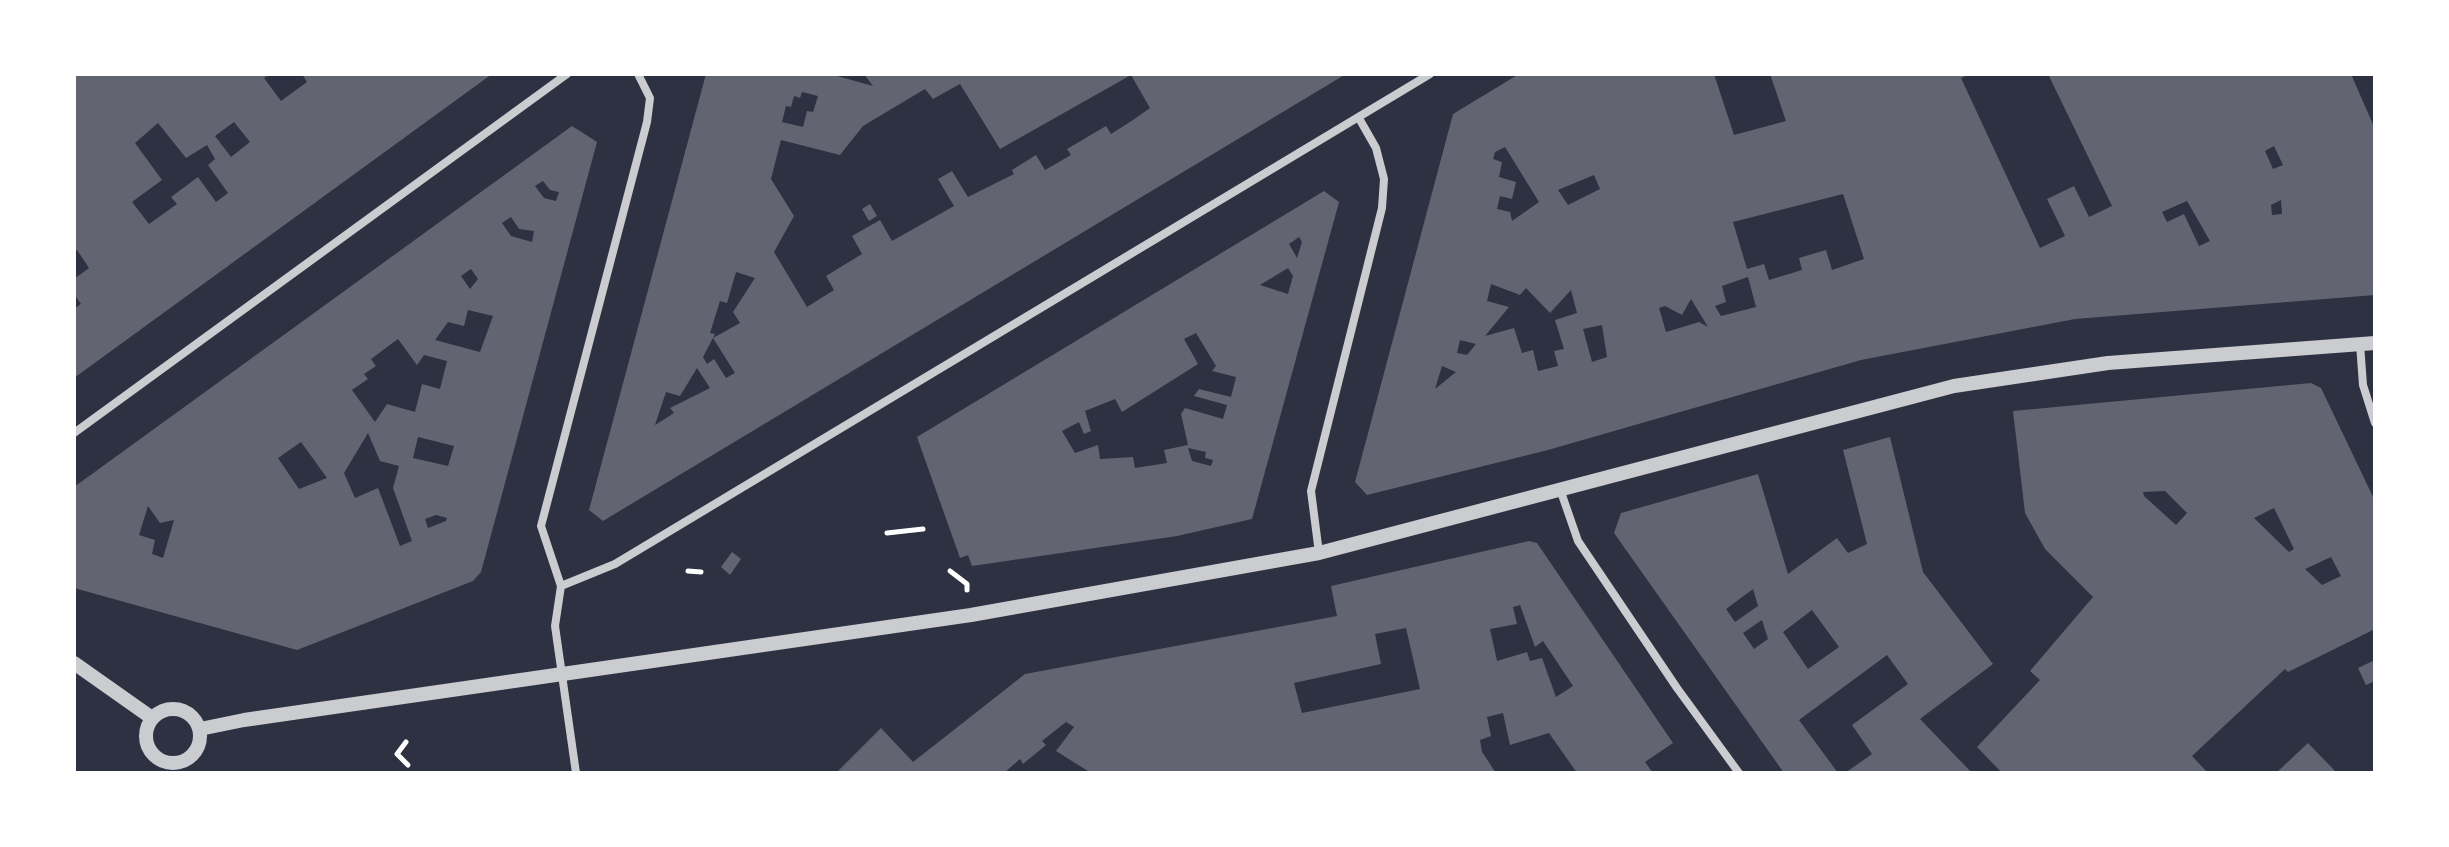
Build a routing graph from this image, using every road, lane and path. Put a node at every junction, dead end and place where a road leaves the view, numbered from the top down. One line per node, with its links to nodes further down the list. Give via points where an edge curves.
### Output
1 (567, 74): 7 (street)
2 (638, 74): 15 (street, via 650,98 647,122 541,526)
3 (1430, 74): 4 (street)
4 (1360, 120): 11 (street, via 1376,148 1384,179 1382,208 1311,491); 15 (street, via 615,564)
5 (2367, 343): 6 (street, via 2363,385); 8 (street, via 2108,363 1954,386)
6 (2375, 423)
7 (74, 433)
8 (1561, 492): 11 (street); 27 (street, via 1578,541)
9 (923, 529): 10 (path)
10 (887, 533)
11 (1319, 553): 18 (street, via 971,615)
12 (688, 571): 14 (path)
13 (950, 571): 16 (path)
14 (701, 572)
15 (561, 586): 18 (street, via 555,626)
16 (968, 591)
17 (74, 663): 19 (street)
18 (561, 676): 20 (street); 26 (street)
19 (152, 718): 20 (street, via 180,709); 25 (street, via 146,739)
20 (200, 729): 25 (street, via 192,756)
21 (406, 742): 23 (path)
22 (407, 753): 23 (path)
23 (397, 754): 24 (path)
24 (408, 765)
25 (162, 767)
26 (576, 773)
27 (1739, 773)

